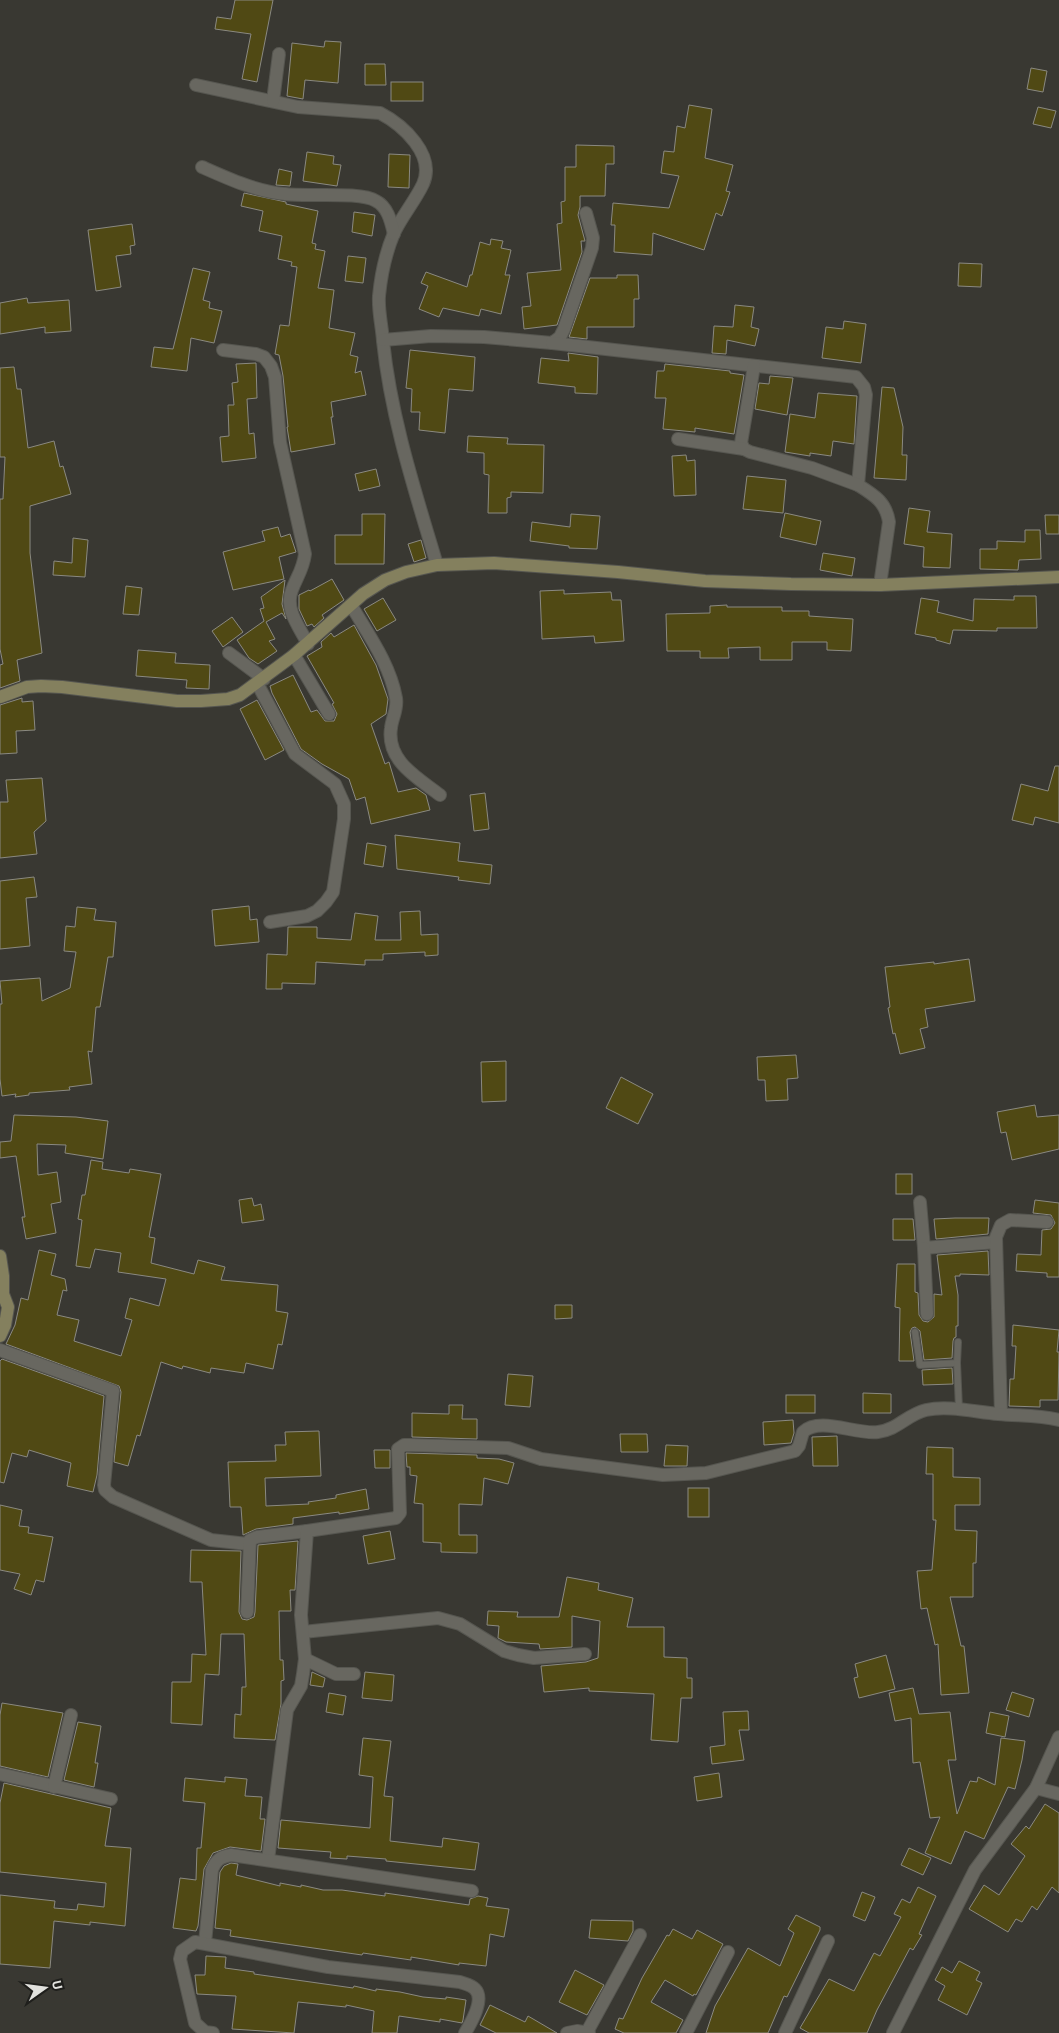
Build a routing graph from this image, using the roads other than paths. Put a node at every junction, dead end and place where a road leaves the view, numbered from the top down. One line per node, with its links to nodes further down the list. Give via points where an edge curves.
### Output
1 (279, 54): 3 (street)
2 (196, 85): 3 (street)
3 (273, 101): 6 (street, via 327,110 380,113 409,135 420,151 426,172)
4 (202, 167): 6 (street, via 243,185 284,194 362,196 376,201 387,212)
5 (586, 213): 8 (street, via 593,238 592,248 564,329)
6 (394, 234): 7 (street, via 379,296)
7 (383, 340): 8 (street, via 431,336); 14 (street, via 385,365 404,453)
8 (552, 343): 10 (street)
9 (223, 350): 18 (street, via 264,357 275,377 280,442 305,554 300,577 291,590 290,611)
10 (754, 366): 12 (street, via 741,443); 13 (street, via 856,377 861,381 866,395)
11 (678, 439): 12 (street)
12 (744, 449): 13 (street)
13 (858, 485): 16 (street, via 880,500 888,513)
14 (437, 565): 16 (street, via 494,563 705,581); 17 (street, via 385,580)
15 (1059, 577): 16 (street)
16 (880, 585)
17 (351, 605): 18 (street); 24 (street, via 392,684 396,699 391,728 394,752 402,764)
18 (308, 644): 20 (street)
19 (229, 652): 21 (street)
20 (294, 656): 21 (street); 23 (street)
21 (261, 681): 22 (street, via 240,695 201,702 41,686 27,687); 25 (street, via 295,754 335,784 344,804 332,892 321,907 308,916)
22 (0, 697)
23 (329, 714)
24 (440, 795)
25 (270, 922)
26 (920, 1202): 29 (street)
27 (1047, 1222): 28 (street, via 1010,1220 1001,1225)
28 (996, 1242): 29 (street); 38 (street)
29 (924, 1248): 31 (street)
30 (0, 1256): 33 (street, via 3,1294 8,1307)
31 (927, 1314)
32 (915, 1332): 36 (lane, via 920,1365)
33 (0, 1336)
34 (958, 1342): 36 (lane)
35 (0, 1350): 41 (street, via 113,1391 104,1485 112,1497 211,1540)
36 (957, 1362): 37 (lane)
37 (959, 1410): 38 (street); 40 (street, via 926,1410 891,1429 877,1432 819,1425 803,1432 800,1446 795,1451 729,1468 682,1475 564,1463 508,1448 404,1445 398,1450 400,1513 396,1518)
38 (1001, 1414): 39 (street)
39 (1059, 1420)
40 (307, 1531): 41 (street, via 257,1537); 43 (street, via 301,1615)
41 (248, 1544): 42 (street)
42 (247, 1612)
43 (303, 1632): 44 (street, via 438,1618 460,1624 504,1651 518,1655 534,1658); 45 (street)
44 (585, 1654)
45 (305, 1660): 46 (street, via 336,1674); 54 (street, via 300,1686 287,1710)
46 (354, 1674)
47 (71, 1715): 50 (street)
48 (1059, 1737): 51 (street)
49 (0, 1774): 50 (street)
50 (54, 1788): 53 (street)
51 (1036, 1788): 52 (street); 66 (street, via 975,1870)
52 (1059, 1794)
53 (111, 1799)
54 (268, 1860): 55 (street); 58 (street, via 231,1855 215,1862)
55 (472, 1891)
56 (640, 1935): 63 (street)
57 (828, 1941): 65 (street)
58 (205, 1943): 60 (street, via 195,1942 188,1946 180,1959 194,2023 205,2032); 61 (street, via 328,1967 460,1982 473,1987 478,1995)
59 (728, 1952): 64 (street)
60 (213, 2033)
61 (465, 2033)
62 (567, 2033): 63 (street)
63 (588, 2033)
64 (686, 2033)
65 (786, 2033)
66 (892, 2033)

